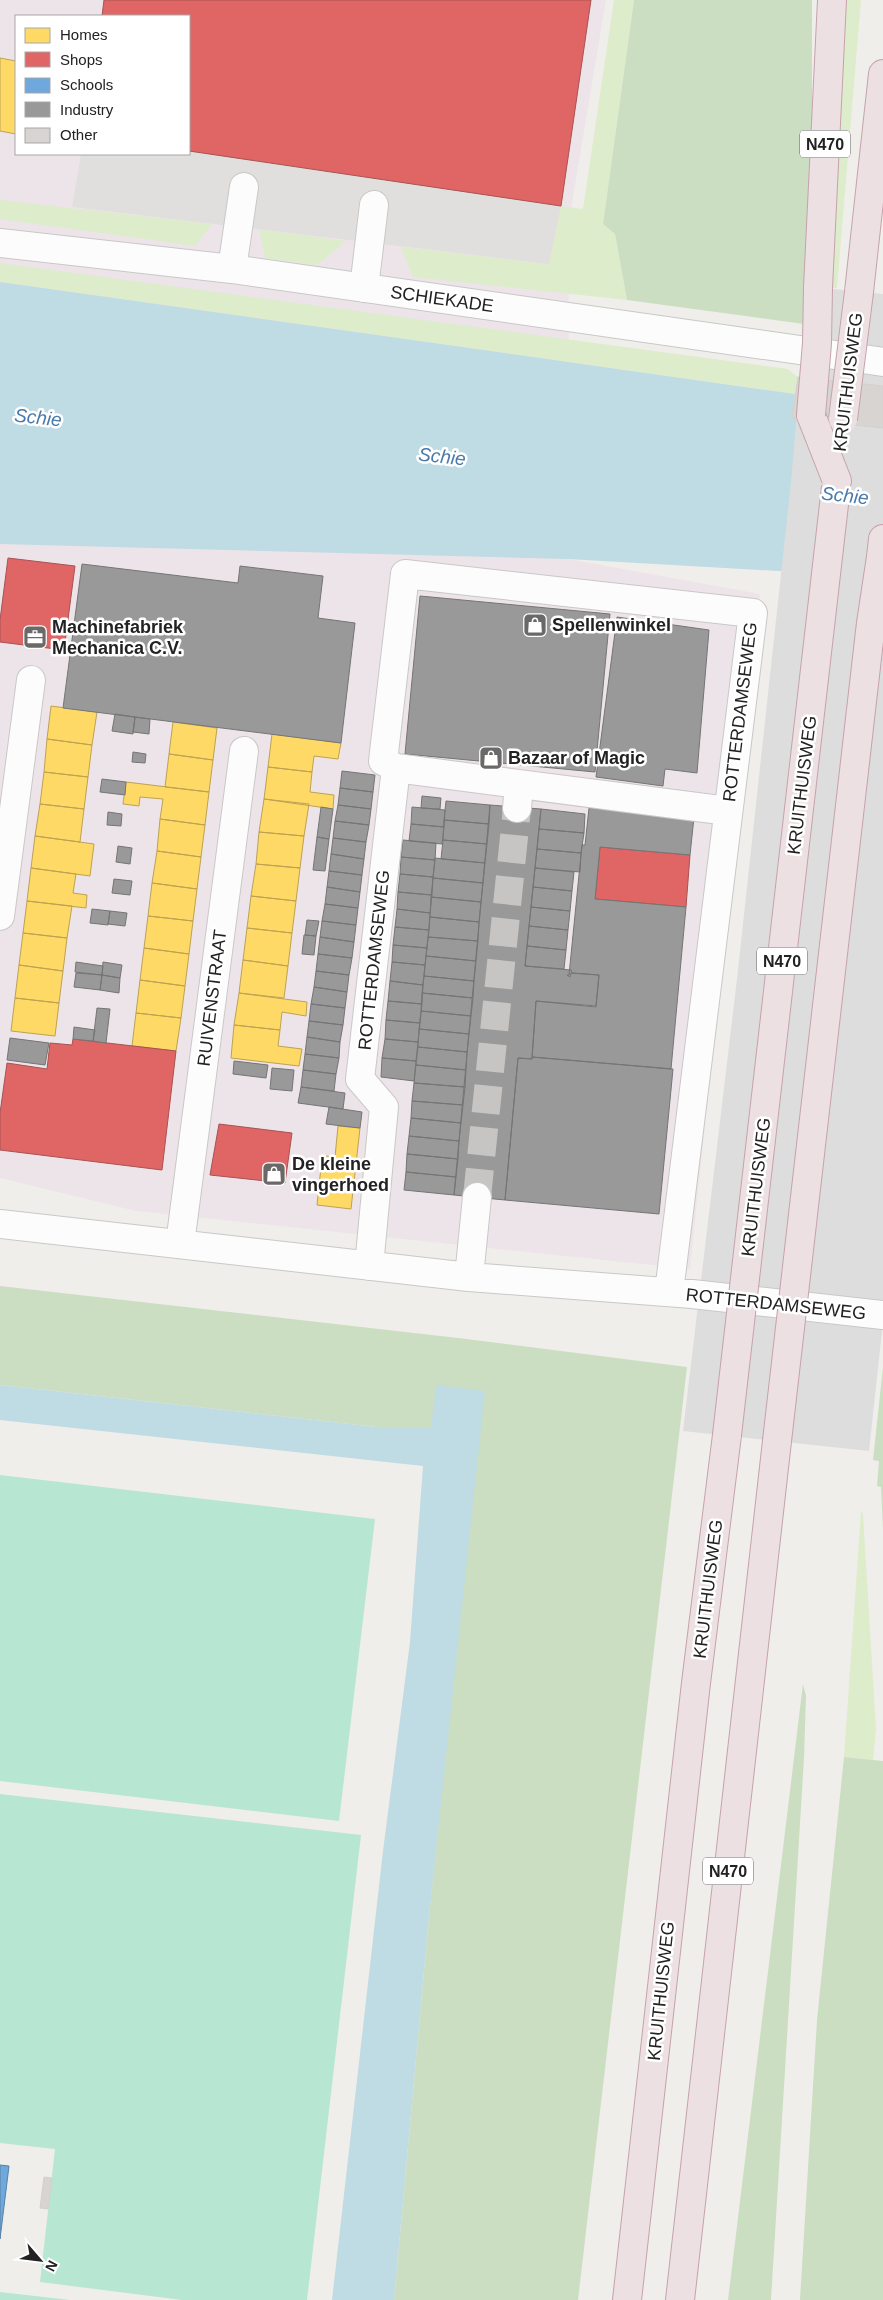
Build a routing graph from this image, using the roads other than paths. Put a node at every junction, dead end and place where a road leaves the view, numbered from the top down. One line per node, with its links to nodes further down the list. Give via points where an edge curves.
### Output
1 (832, 0): 9 (highway, N470, bridge, via 818,343 811,415)
2 (883, 74): 9 (highway, KRUITHUISWEG / N470, bridge)
3 (244, 187): 6 (street)
4 (374, 205): 7 (street)
5 (0, 243): 6 (street, SCHIEKADE)
6 (232, 270): 7 (street, SCHIEKADE)
7 (364, 288): 8 (street, SCHIEKADE)
8 (883, 362)
9 (837, 481): 23 (highway, KRUITHUISWEG / N470, bridge)
10 (882, 550): 24 (highway, N470, bridge)
11 (31, 680): 15 (street)
12 (244, 751): 18 (street, RUIVENSTRAAT)
13 (396, 768): 14 (street, ROTTERDAMSEWEG, via 518,796); 14 (street, ROTTERDAMSEWEG, via 383,761 405,574 752,613); 19 (street, ROTTERDAMSEWEG, via 360,1080 384,1107)
14 (728, 811): 21 (street, ROTTERDAMSEWEG)
15 (0, 916)
16 (477, 1197): 20 (street)
17 (0, 1224): 18 (street, ROTTERDAMSEWEG)
18 (180, 1244): 19 (street, ROTTERDAMSEWEG)
19 (369, 1266): 20 (street, ROTTERDAMSEWEG)
20 (469, 1277): 21 (street, ROTTERDAMSEWEG)
21 (669, 1292): 22 (street, ROTTERDAMSEWEG)
22 (883, 1315)
23 (627, 2300)
24 (680, 2300)

